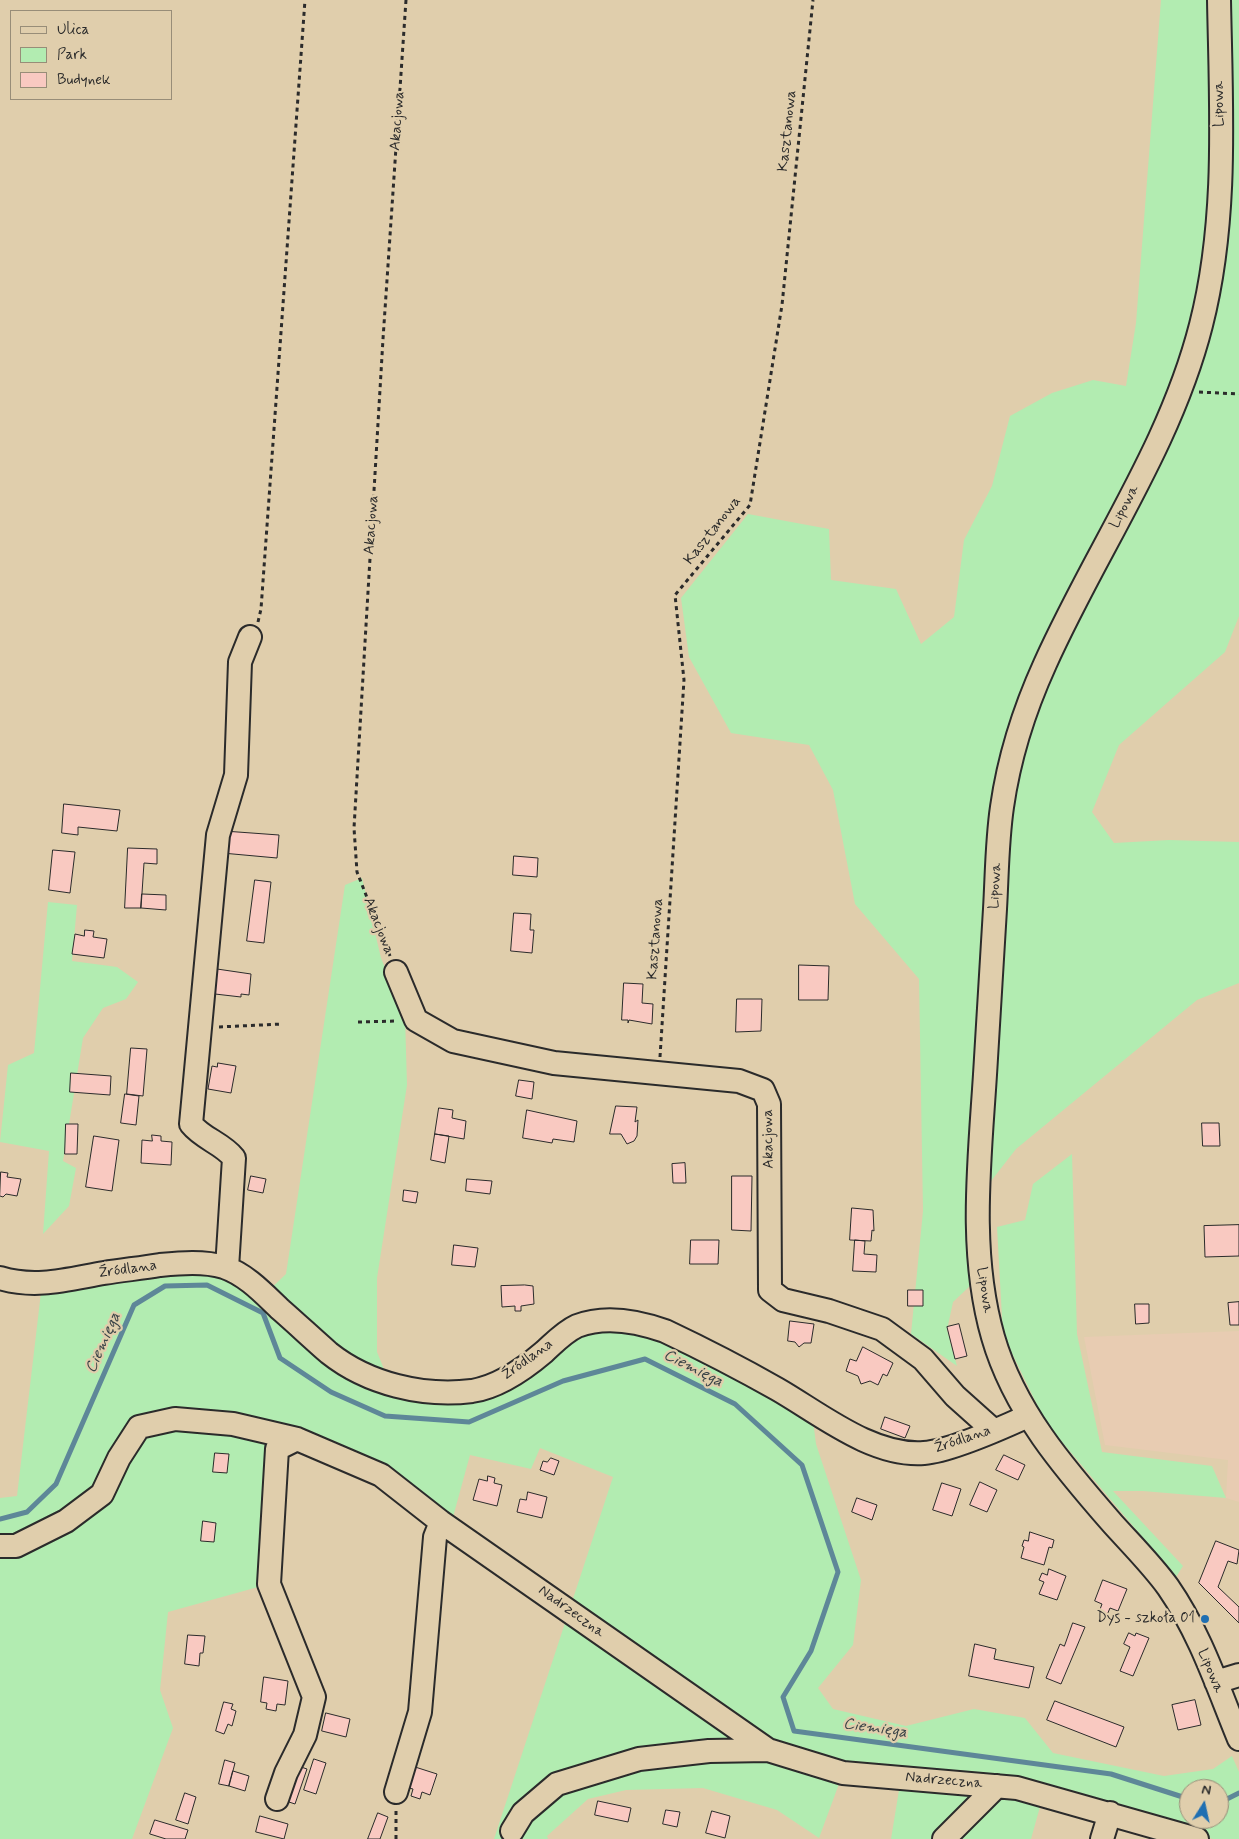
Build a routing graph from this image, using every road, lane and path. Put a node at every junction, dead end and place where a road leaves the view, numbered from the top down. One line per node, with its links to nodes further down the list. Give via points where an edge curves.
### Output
1 (305, 0): 7 (path, via 260,609)
2 (406, 0): 8 (path, Akacjowa, via 354,828 357,872)
3 (813, 0): 13 (path, Kasztanowa, via 782,305 750,506 675,594 684,680)
4 (1219, 0): 5 (street, Lipowa, via 1217,230 1203,317)
5 (1181, 388): 6 (path, via 1204,394); 16 (street, Lipowa, via 1162,437 1045,664 1018,739 1003,802 990,990 979,1240 984,1298 992,1334 1009,1380)
6 (1239, 394)
7 (250, 637): 12 (street, via 240,662 236,775 218,835)
8 (396, 972): 9 (street, Akacjowa)
9 (416, 1020): 10 (path); 13 (street, Akacjowa, via 454,1041 540,1060)
10 (358, 1022)
11 (282, 1024): 12 (path, via 220,1026)
12 (198, 1038): 14 (street, via 191,1124 234,1158)
13 (659, 1072): 17 (street, Akacjowa, via 738,1081 763,1090 769,1104 770,1290 782,1300 829,1311 882,1329 923,1359 955,1396)
14 (227, 1268): 15 (street, Źródlana, via 215,1264 178,1263 42,1284); 17 (street, Źródlana, via 244,1277 330,1353 370,1377 410,1389 453,1392 485,1388 505,1380 577,1326 608,1320 645,1324 665,1331 778,1390 835,1426 892,1450 925,1453)
15 (0, 1278)
16 (1028, 1416): 17 (street, Źródlana); 22 (street, Lipowa, via 1062,1464 1171,1591)
17 (993, 1430)
18 (297, 1439): 19 (street, Nadrzeczna, via 381,1475); 20 (street, Nadrzeczna, via 233,1424 175,1419 139,1428 119,1458 102,1494 66,1521 16,1546); 27 (street, via 277,1449 269,1584 314,1697 305,1735)
19 (441, 1522): 24 (street, Nadrzeczna); 26 (street, via 435,1537 420,1712)
20 (0, 1546)
21 (1239, 1675): 22 (street)
22 (1216, 1682): 23 (street, Lipowa)
23 (1239, 1740)
24 (768, 1750): 25 (street, Nadrzeczna, via 843,1773); 29 (street, via 709,1751 639,1759 557,1784 523,1812)
25 (997, 1786): 28 (street, Nadrzeczna, via 1018,1788); 31 (street)
26 (396, 1792): 30 (path)
27 (277, 1799)
28 (1110, 1813): 32 (street); 33 (street, Nadrzeczna)
29 (512, 1831)
30 (396, 1839)
31 (944, 1839)
32 (1102, 1839)
33 (1197, 1839)

